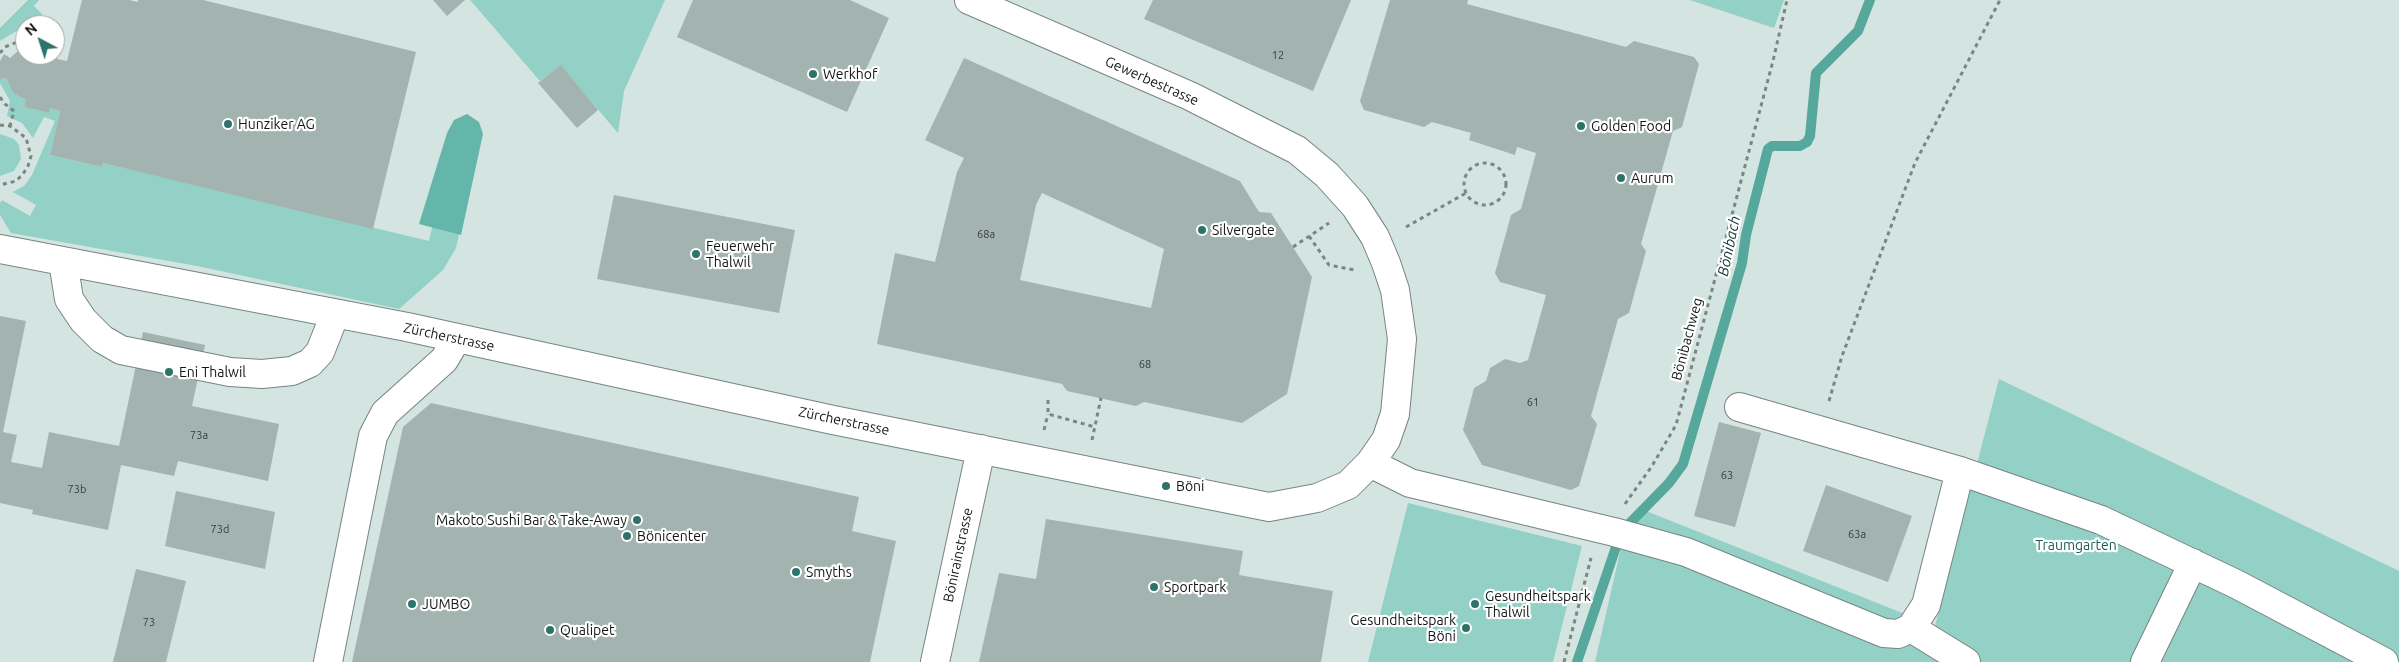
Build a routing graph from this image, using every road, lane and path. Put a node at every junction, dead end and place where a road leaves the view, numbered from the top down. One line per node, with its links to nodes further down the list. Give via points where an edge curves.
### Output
1 (969, 0): 9 (street, Gewerbestrasse, via 1190,96 1298,150)
2 (1787, 0): 30 (path, Bönibachweg, via 1676,425 1619,512)
3 (2000, 0): 25 (path, via 1915,163 1842,356)
4 (15, 44): 5 (path)
5 (0, 53)
6 (0, 97): 8 (path, via 14,111)
7 (0, 125): 8 (path)
8 (10, 126): 10 (path, via 26,138 31,156 28,166 16,181)
9 (1328, 175): 28 (street, Zürcherstrasse, via 1375,237 1395,290 1398,309 1402,339 1395,414 1386,440)
10 (0, 185)
11 (1466, 193): 11 (path, via 1464,180 1477,165 1497,166 1506,178 1505,192 1496,203 1482,205); 13 (path)
12 (1336, 219): 14 (path)
13 (1398, 231)
14 (1309, 236): 15 (path); 18 (path, via 1329,265)
15 (1292, 247)
16 (0, 250): 17 (street, Zürcherstrasse)
17 (63, 261): 19 (street, Zürcherstrasse); 19 (street, via 69,299 83,320 102,339 121,350 221,370 262,374 292,371 310,363 320,352)
18 (1361, 272)
19 (336, 314): 20 (street, Zürcherstrasse)
20 (457, 338): 27 (street, Zürcherstrasse); 33 (street, via 444,360 385,413 373,436)
21 (1101, 398): 24 (path)
22 (1048, 400): 24 (path, via 1048,414)
23 (1739, 407): 25 (street)
24 (1095, 426): 26 (path)
25 (1821, 431): 29 (street)
26 (1092, 442)
27 (981, 449): 28 (street, Zürcherstrasse, via 1269,507 1317,498 1348,485); 34 (street, Bönirainstrasse)
28 (1370, 463): 30 (street, via 1410,483)
29 (1960, 471): 31 (street, via 2101,520); 32 (street, via 1926,605)
30 (1615, 533): 32 (street, via 1686,552 1884,633 1898,634); 35 (path)
31 (2193, 563): 37 (street); 38 (street)
32 (1911, 628): 36 (street)
33 (328, 662)
34 (934, 662)
35 (1564, 662)
36 (1966, 662)
37 (2145, 662)
38 (2384, 662)

